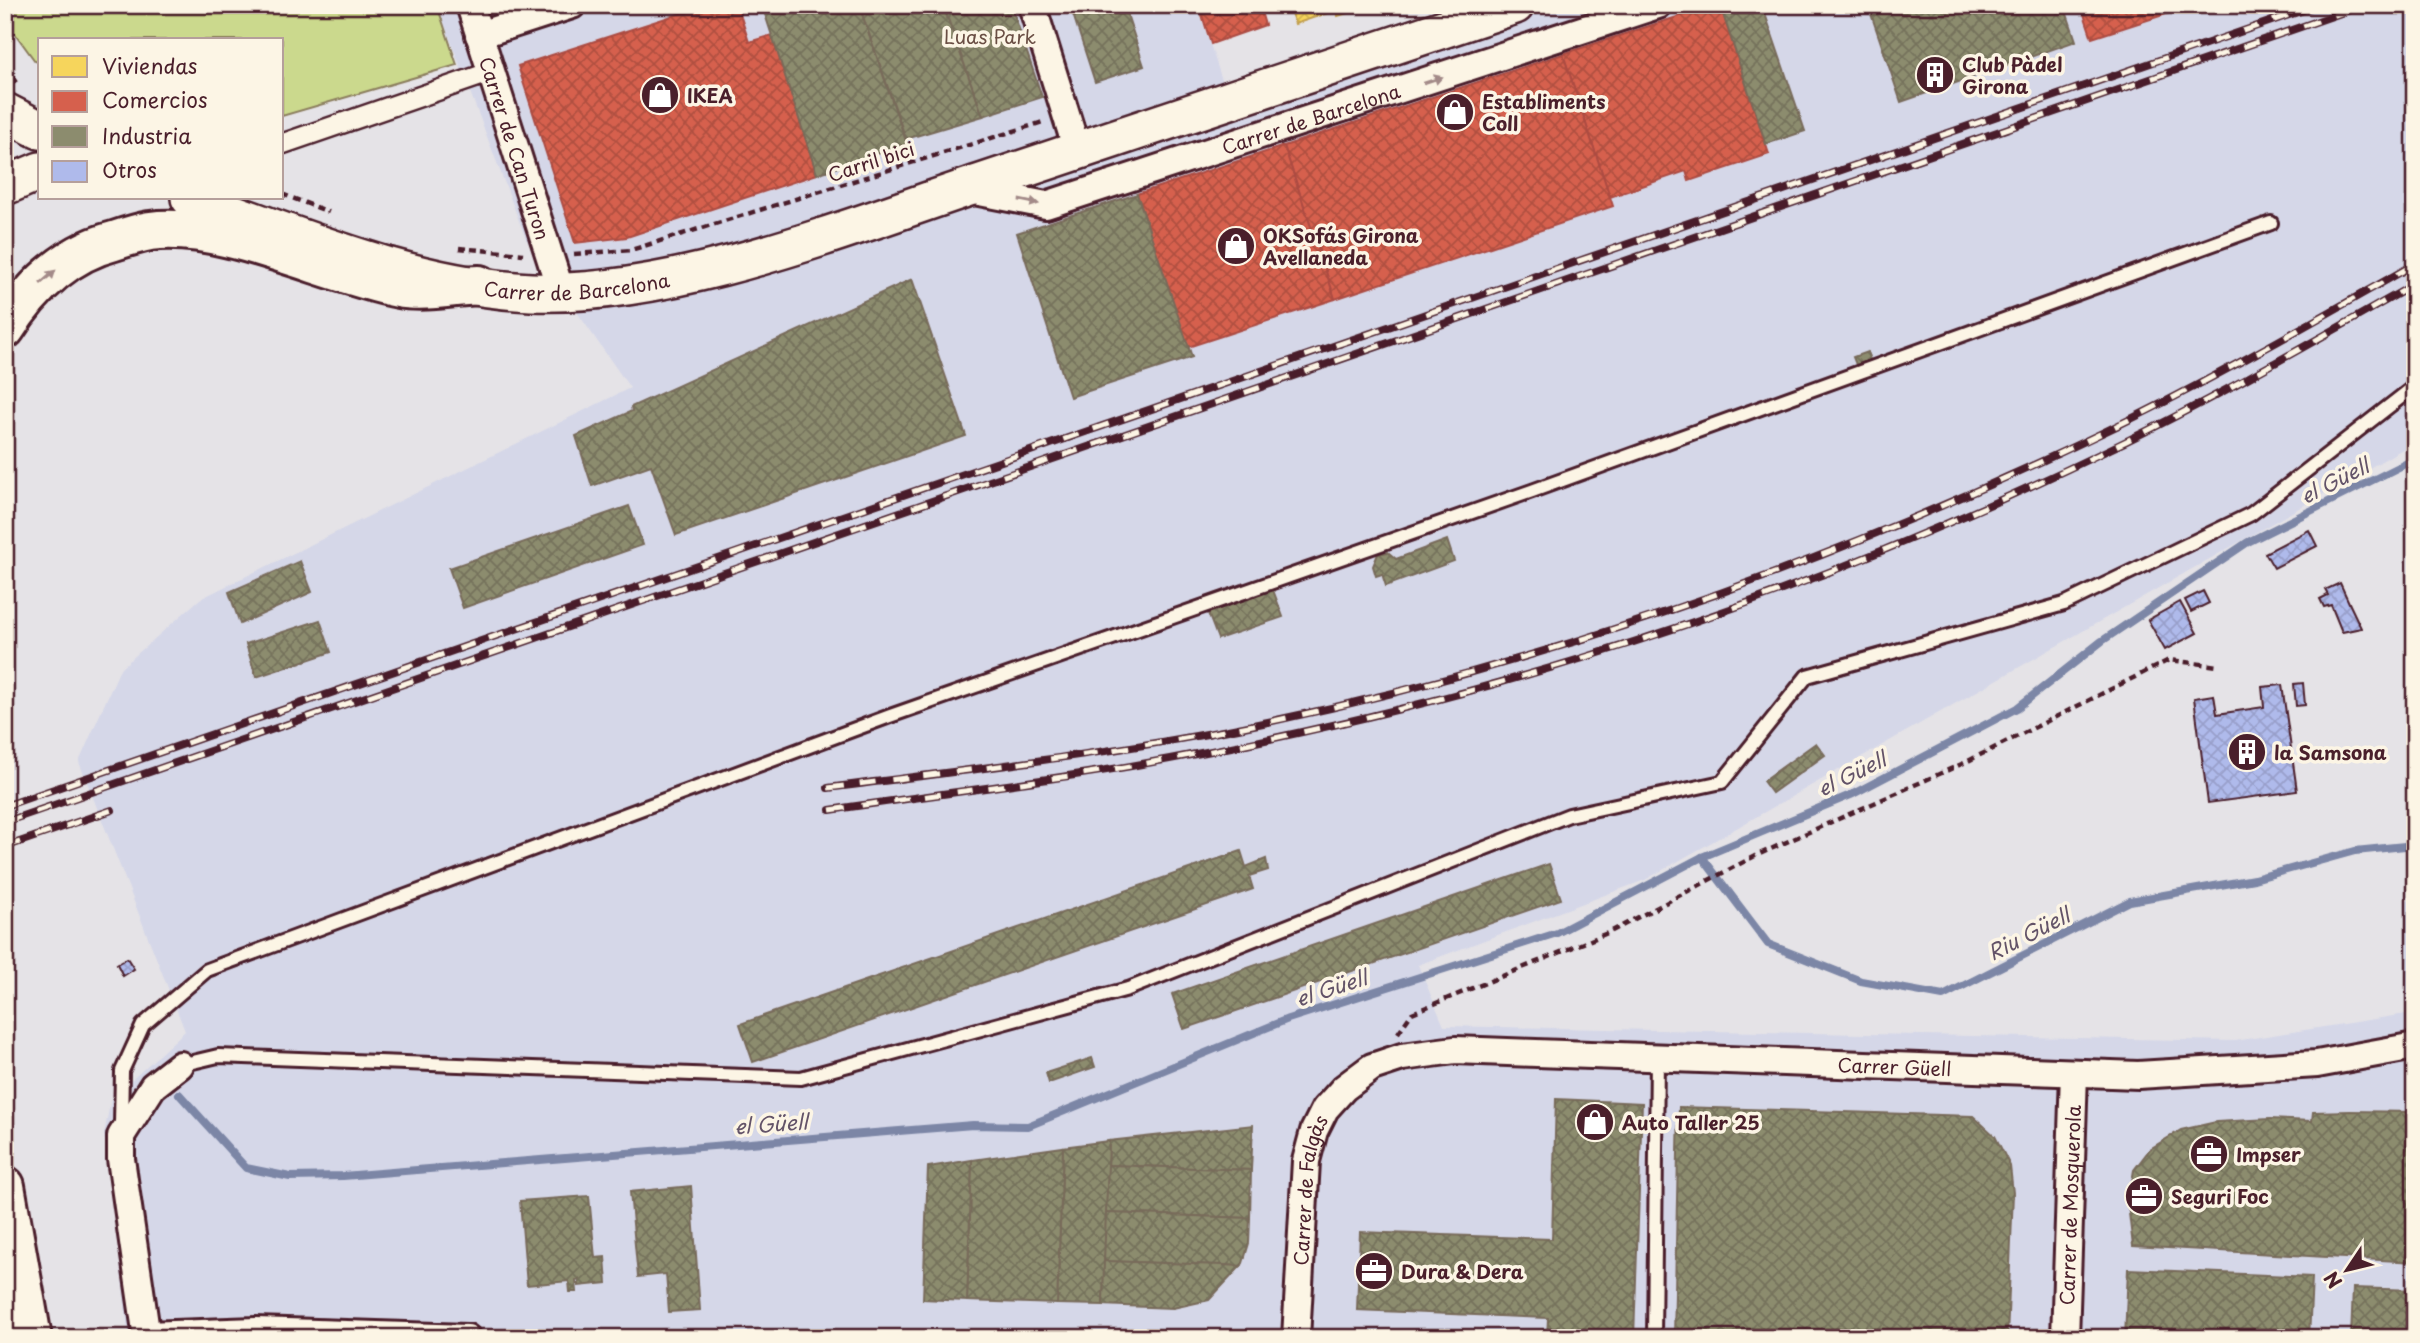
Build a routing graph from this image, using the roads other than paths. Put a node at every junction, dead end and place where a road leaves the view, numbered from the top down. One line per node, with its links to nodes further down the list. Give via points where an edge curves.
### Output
1 (470, 5): 6 (street, Carrer de Can Turon)
2 (572, 5): 6 (street)
3 (1031, 5): 11 (street)
4 (1515, 5): 11 (main road, Carrer de Barcelona)
5 (1658, 5): 14 (street, Carrer de Barcelona, one-way to 5, via 1046,205)
6 (480, 35): 7 (street, Carrer de Can Turon)
7 (491, 72): 10 (street); 18 (street, Carrer de Can Turon)
8 (5, 112): 9 (main road)
9 (38, 129)
10 (284, 143)
11 (1077, 150): 14 (main road, Carrer de Barcelona)
12 (38, 172): 13 (main road)
13 (5, 186)
14 (962, 189): 18 (main road, Carrer de Barcelona, via 770,253 641,284)
15 (196, 200): 17 (main road, Carrer de Barcelona, via 343,252)
16 (2271, 223): 26 (lane, via 1532,491 890,716 207,970 143,1025 122,1071)
17 (480, 285): 18 (main road, Carrer de Barcelona); 19 (highway, one-way to 17, via 22,302 75,256 152,231 239,241 402,289)
18 (561, 292)
19 (5, 329)
20 (2415, 386): 23 (lane, via 2251,514 2064,604 1807,676 1721,782 1569,815 1128,989 801,1078 218,1056)
21 (2415, 1046): 25 (street, Carrer Güell, via 2317,1064 2138,1075)
22 (1657, 1058): 24 (street, Carrer Güell, via 1455,1051 1402,1057); 25 (street, Carrer Güell); 32 (lane)
23 (180, 1065): 26 (street, via 153,1086)
24 (1372, 1067): 31 (street, Carrer de Falgàs, via 1344,1088 1325,1109 1314,1131 1306,1161)
25 (2074, 1073): 33 (street, Carrer de Mosquerola)
26 (121, 1136): 28 (street)
27 (5, 1186): 29 (highway)
28 (146, 1336): 30 (street, via 256,1331)
29 (32, 1338)
30 (467, 1338)
31 (1296, 1338)
32 (1654, 1338)
33 (2065, 1338)

